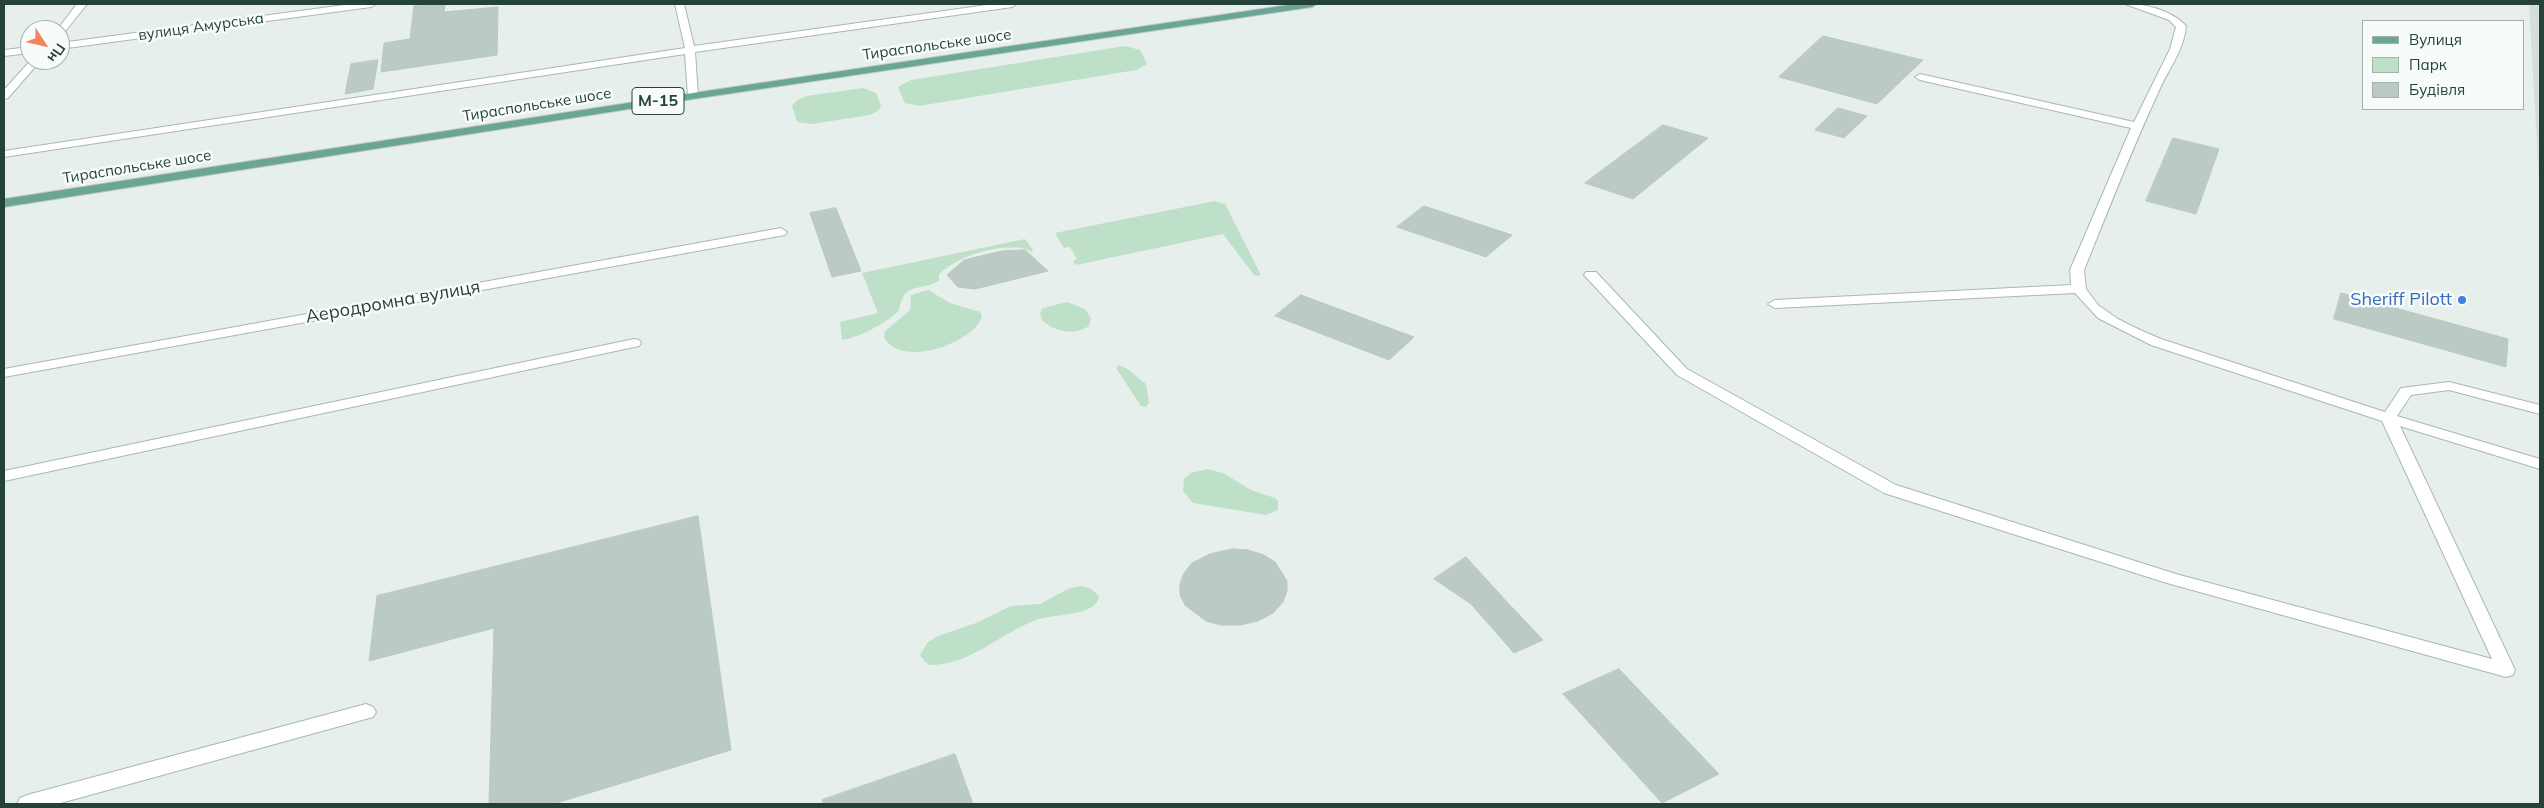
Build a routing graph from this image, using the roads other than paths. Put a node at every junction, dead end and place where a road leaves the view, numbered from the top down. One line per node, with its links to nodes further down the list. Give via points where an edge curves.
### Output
1 (82, 4): 7 (street)
2 (371, 4): 8 (street, вулиця Амурська)
3 (679, 4): 9 (street)
4 (1012, 4): 9 (street)
5 (1307, 4): 15 (main road, Тираспольське шосе / М-15)
6 (2130, 4): 16 (street, via 2172,18 2181,26 2182,35)
7 (69, 20)
8 (70, 45)
9 (690, 50): 15 (street); 17 (street)
10 (20, 51): 11 (street)
11 (4, 53)
12 (27, 70): 14 (street)
13 (1920, 78): 16 (street)
14 (4, 96)
15 (693, 96): 18 (main road, Тираспольське шосе / М-15)
16 (2137, 126): 21 (street, via 2077,270)
17 (4, 154)
18 (4, 203)
19 (781, 232): 24 (street, Аеродромна вулиця)
20 (1591, 275): 26 (street, via 1682,372 1890,489 2172,579 2506,670)
21 (2079, 289): 22 (street); 26 (street, via 2096,310 2156,342)
22 (1775, 304)
23 (634, 343): 28 (street)
24 (4, 373)
25 (2540, 409): 26 (street, via 2449,386 2406,391)
26 (2388, 418): 27 (street)
27 (2540, 464)
28 (4, 476)
29 (366, 712): 30 (street)
30 (27, 804)

